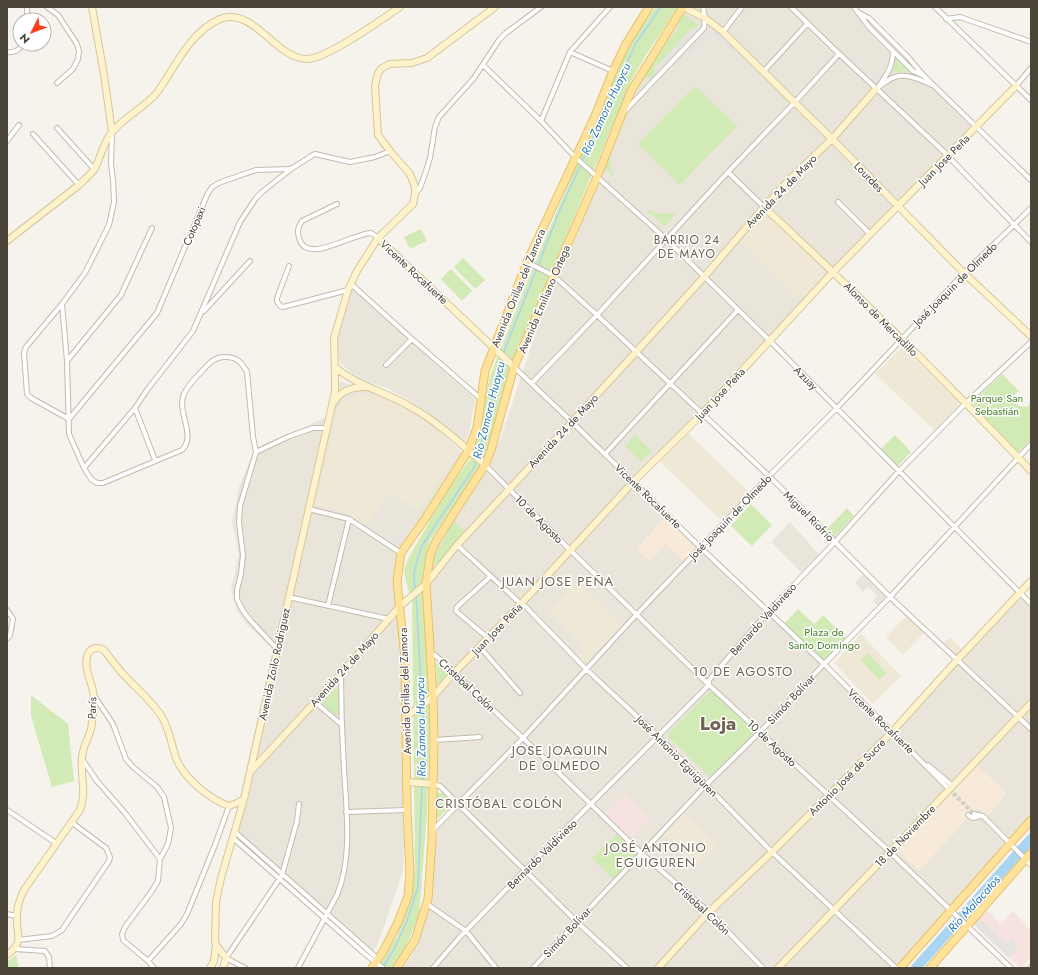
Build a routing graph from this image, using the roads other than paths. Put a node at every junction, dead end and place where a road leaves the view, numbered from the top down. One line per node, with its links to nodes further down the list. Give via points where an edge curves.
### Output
1 (47, 7): 28 (street, via 58,15 79,51 73,69)
2 (92, 7): 39 (street)
3 (400, 7): 39 (street, via 325,54 308,59 287,53 245,21 228,18 220,20 198,35 181,55 157,92)
4 (495, 7): 43 (street, via 427,58 412,63 390,64 378,73 375,86 378,135)
5 (541, 7): 23 (street, via 499,40)
6 (610, 7): 21 (street)
7 (649, 7): 25 (main road, Avenida Orillas del Zamora)
8 (683, 7): 15 (street, Lourdes); 34 (main road, Avenida Emiliano Ortega, via 631,91)
9 (703, 7): 15 (street)
10 (742, 7): 18 (street)
11 (791, 7): 17 (street)
12 (854, 7): 14 (street)
13 (934, 7): 16 (street)
14 (859, 12): 20 (street, via 869,27); 27 (street, via 869,18)
15 (705, 18): 18 (street, Lourdes); 34 (street, Avenida Emiliano Ortega, via 704,28)
16 (946, 19): 19 (street, via 960,17); 30 (street)
17 (808, 23): 22 (street); 26 (street)
18 (723, 32): 26 (street, Lourdes)
19 (1031, 42)
20 (893, 51): 27 (street, via 913,71); 31 (street, via 890,69)
21 (570, 52): 25 (street); 35 (street)
22 (839, 54): 31 (street); 33 (street)
23 (483, 65): 35 (street, Azuay); 52 (street, via 436,121 430,158 423,182)
24 (1031, 68): 30 (street, Juan Jose Peña)
25 (613, 71): 45 (main road, Avenida Orillas del Zamora)
26 (764, 71): 33 (street, Lourdes)
27 (924, 76): 29 (street)
28 (57, 83)
29 (934, 86): 31 (street, via 912,77 902,76 895,77); 37 (street)
30 (1016, 86): 32 (street); 37 (street, Juan Jose Peña)
31 (876, 89): 41 (street, Avenida 24 de Mayo); 44 (street)
32 (1031, 100)
33 (795, 102): 41 (street, Lourdes); 48 (street)
34 (621, 115): 49 (main road, Avenida Emiliano Ortega)
35 (541, 121): 45 (street, Azuay)
36 (19, 125): 42 (street)
37 (977, 126): 44 (street, Juan Jose Peña); 50 (street)
38 (57, 128): 46 (street)
39 (112, 132): 46 (street); 74 (street, via 114,202 109,225 85,273)
40 (33, 134): 51 (street)
41 (832, 139): 55 (street, Avenida 24 de Mayo); 56 (street, Lourdes)
42 (7, 141)
43 (390, 151): 47 (street, via 350,162 315,154); 52 (street, via 410,174)
44 (947, 156): 56 (street, Juan Jose Peña); 58 (street)
45 (578, 159): 49 (street, Azuay); 66 (main road, Avenida Orillas del Zamora)
46 (94, 169): 51 (street)
47 (291, 170): 76 (street, via 256,198 240,222); 98 (street, Cotopaxi, via 256,170 212,186 157,314)
48 (728, 172): 55 (street, Alonso de Mercadillo); 62 (street)
49 (596, 176): 62 (street, Azuay); 70 (main road, Avenida Emiliano Ortega)
50 (1031, 180)
51 (79, 185): 63 (street)
52 (415, 194): 61 (street, Avenida Zoilo Rodriguez, via 413,204)
53 (838, 202): 60 (street)
54 (337, 204): 61 (street, via 302,221 298,226 300,241 306,248 318,249 370,233)
55 (764, 207): 68 (street, Alonso de Mercadillo); 71 (street, Avenida 24 de Mayo)
56 (898, 207): 60 (street, Juan Jose Peña); 69 (street, Lourdes)
57 (1031, 208): 58 (street, José Joaquín de Olmedo)
58 (1014, 226): 64 (street); 69 (street, José Joaquín de Olmedo)
59 (152, 228): 85 (street, via 121,295)
60 (870, 234): 68 (street, Juan Jose Peña)
61 (378, 238): 72 (street, Avenida Zoilo Rodriguez); 83 (street, Vicente Rocafuerte)
62 (666, 239): 71 (street, Azuay); 77 (street)
63 (7, 241)
64 (1031, 242)
65 (250, 262): 76 (street)
66 (529, 263): 70 (street, Miguel Riofrío); 83 (main road, Avenida Orillas del Zamora)
67 (289, 266): 73 (street, via 277,298 280,306)
68 (833, 272): 80 (street, Alonso de Mercadillo); 81 (street, Juan Jose Peña)
69 (964, 273): 78 (street, Lourdes); 80 (street, José Joaquín de Olmedo)
70 (552, 275): 77 (street, Miguel Riofrío); 88 (main road, Avenida Emiliano Ortega)
71 (704, 277): 75 (street, Azuay); 84 (street, Avenida 24 de Mayo)
72 (351, 284): 73 (street, Avenida Zoilo Rodriguez); 79 (street)
73 (348, 290): 87 (street, Avenida Zoilo Rodriguez, via 334,338)
74 (62, 304): 85 (street); 98 (street, via 26,346 26,387 31,398)
75 (737, 311): 81 (street, Azuay); 89 (street)
76 (201, 315): 95 (street, via 193,331)
77 (597, 315): 84 (street, Miguel Riofrío); 90 (street)
78 (1031, 336)
79 (412, 339): 86 (street); 92 (street)
80 (901, 339): 93 (street, Alonso de Mercadillo); 96 (street, José Joaquín de Olmedo)
81 (770, 341): 96 (street, Azuay); 97 (street, Juan Jose Peña)
82 (1031, 342): 93 (street, Bernardo Valdivieso)
83 (494, 347): 88 (street, Vicente Rocafuerte); 92 (main road, Avenida Orillas del Zamora, via 485,371)
84 (636, 352): 89 (street, Miguel Riofrío); 99 (street, Avenida 24 de Mayo)
85 (67, 361): 98 (street)
86 (386, 365)
87 (335, 367): 91 (street); 94 (street, Avenida Zoilo Rodriguez)
88 (514, 368): 90 (street, Vicente Rocafuerte); 107 (main road, Avenida Emiliano Ortega)
89 (669, 383): 97 (street, Miguel Riofrío); 104 (street)
90 (532, 384): 99 (street, Vicente Rocafuerte)
91 (367, 387): 94 (street, via 357,387 343,392); 102 (street, via 411,406)
92 (482, 399): 102 (main road, Avenida Orillas del Zamora, via 477,428)
93 (966, 403): 105 (street, Alonso de Mercadillo); 109 (street, Bernardo Valdivieso)
94 (332, 406): 100 (street, Avenida Zoilo Rodriguez)
95 (135, 408): 106 (street); 108 (street)
96 (836, 409): 109 (street, Azuay); 111 (street, José Joaquín de Olmedo)
97 (702, 414): 111 (street, Miguel Riofrío); 112 (street, Juan Jose Peña)
98 (69, 419): 108 (street, via 69,434)
99 (572, 422): 104 (street, Vicente Rocafuerte); 113 (street, Avenida 24 de Mayo)
100 (326, 428): 103 (street, via 313,428); 114 (street, Avenida Zoilo Rodriguez)
101 (1031, 444): 105 (street, Simón Bolívar)
102 (468, 451): 107 (street); 121 (main road, Avenida Orillas del Zamora)
103 (256, 452): 106 (street, via 247,372 234,358 225,357 213,360 183,395 182,409 188,438 186,446); 139 (street, via 240,506 243,555 237,599 247,616)
104 (605, 454): 112 (street, Vicente Rocafuerte)
105 (1018, 457): 110 (street, Alonso de Mercadillo); 116 (street, Simón Bolívar)
106 (156, 460): 108 (street, via 103,483 91,479)
107 (485, 465): 113 (street, 10 de Agosto); 124 (main road, Avenida Emiliano Ortega, via 436,541 429,561)
108 (84, 468)
109 (899, 471): 116 (street, Azuay); 117 (street, Bernardo Valdivieso)
110 (1031, 471)
111 (769, 476): 117 (street, Miguel Riofrío); 119 (street, José Joaquín de Olmedo)
112 (634, 481): 119 (street, Vicente Rocafuerte); 120 (street, Juan Jose Peña)
113 (510, 488): 118 (street, Avenida 24 de Mayo); 120 (street, 10 de Agosto)
114 (308, 509): 115 (street); 126 (street, Avenida Zoilo Rodriguez)
115 (349, 519): 121 (street); 130 (street)
116 (954, 527): 125 (street, Azuay); 127 (street, Simón Bolívar)
117 (835, 542): 127 (street, Miguel Riofrío); 133 (street, Bernardo Valdivieso)
118 (457, 545): 122 (street, José Antonio Eguigüren); 124 (street, Avenida 24 de Mayo)
119 (701, 548): 133 (street, Vicente Rocafuerte); 134 (street, José Joaquín de Olmedo)
120 (570, 550): 128 (street, Juan Jose Peña); 134 (street, 10 de Agosto)
121 (401, 553): 131 (main road, Avenida Orillas del Zamora, via 397,580)
122 (491, 576): 128 (street, José Antonio Eguigüren); 136 (street, via 456,606 456,610)
123 (1031, 581): 125 (street, Antonio José de Sucre)
124 (426, 584): 131 (street, Avenida 24 de Mayo); 140 (main road, Avenida Emiliano Ortega)
125 (1020, 593): 129 (street, Azuay); 141 (street, Antonio José de Sucre)
126 (288, 597): 130 (street); 139 (street, Avenida Zoilo Rodriguez)
127 (890, 597): 141 (street, Miguel Riofrío); 142 (street, Simón Bolívar)
128 (521, 604): 136 (street, Juan Jose Peña); 143 (street, José Antonio Eguigüren)
129 (1031, 604)
130 (328, 606): 135 (street)
131 (400, 606): 135 (street, Avenida 24 de Mayo); 152 (main road, Avenida Orillas del Zamora)
132 (7, 610): 137 (street, via 13,619)
133 (768, 612): 142 (street, Vicente Rocafuerte); 146 (street, Bernardo Valdivieso, via 709,680)
134 (637, 614): 143 (street, José Joaquín de Olmedo); 146 (street, 10 de Agosto)
135 (390, 619): 145 (street, Avenida 24 de Mayo)
136 (488, 638): 138 (street, Juan Jose Peña)
137 (7, 639)
138 (480, 647): 144 (street, Juan Jose Peña); 147 (street)
139 (277, 649): 163 (street, Avenida Zoilo Rodriguez)
140 (430, 654): 144 (street, Cristobal Colón, via 435,655); 149 (main road, Avenida Emiliano Ortega)
141 (957, 660): 153 (street, Miguel Riofrío); 157 (street, Antonio José de Sucre)
142 (824, 664): 156 (street, Simón Bolívar); 157 (street, Vicente Rocafuerte)
143 (586, 669): 158 (street, José Antonio Eguigüren); 160 (street, José Joaquín de Olmedo)
144 (454, 673): 149 (street, Juan Jose Peña); 160 (street, Cristobal Colón)
145 (341, 674): 150 (street, Avenida 24 de Mayo); 154 (street)
146 (709, 685): 156 (street, 10 de Agosto); 158 (street, Bernardo Valdivieso)
147 (520, 693)
148 (94, 696): 162 (street, París, via 94,715); 173 (street, París, via 86,661 92,649 100,648 162,718 175,756 184,772 213,798); 190 (street, via 113,724 126,759 157,787 164,797 171,828 168,844)
149 (431, 698): 152 (street, Juan Jose Peña); 161 (main road, Avenida Emiliano Ortega)
150 (315, 702): 154 (street); 163 (street, Avenida 24 de Mayo)
151 (1031, 703): 153 (street, 18 de Noviembre)
152 (409, 714): 164 (main road, Avenida Orillas del Zamora)
153 (1018, 717): 155 (street, Miguel Riofrío); 167 (street, 18 de Noviembre)
154 (342, 724): 176 (street)
155 (1031, 729)
156 (760, 732): 166 (street, Simón Bolívar); 168 (street, 10 de Agosto)
157 (892, 732): 167 (street, Vicente Rocafuerte); 168 (street, Antonio José de Sucre)
158 (658, 736): 166 (street, José Antonio Eguigüren); 172 (street, Bernardo Valdivieso)
159 (480, 737): 161 (street)
160 (523, 738): 170 (street, José Joaquín de Olmedo); 172 (street, Cristobal Colón)
161 (434, 740): 165 (main road, Avenida Emiliano Ortega)
162 (82, 759): 181 (street, París, via 83,802); 190 (street, via 96,781 125,813)
163 (250, 772): 169 (street, Avenida Zoilo Rodriguez)
164 (408, 782): 165 (street); 175 (main road, Avenida Orillas del Zamora)
165 (434, 784): 170 (street, via 440,786); 182 (main road, Avenida Emiliano Ortega)
166 (706, 785): 186 (street, José Antonio Eguigüren); 188 (street, Simón Bolívar)
167 (951, 788): 187 (street, 18 de Noviembre)
168 (828, 796): 186 (street, Antonio José de Sucre); 187 (street, 10 de Agosto)
169 (244, 799): 173 (street); 183 (street, Avenida Zoilo Rodriguez)
170 (459, 803): 182 (street, José Joaquín de Olmedo); 192 (street)
171 (298, 804): 193 (street, via 297,821)
172 (591, 805): 188 (street, Cristobal Colón); 192 (street, Bernardo Valdivieso)
173 (229, 806): 209 (street, via 216,845 187,914)
174 (7, 810): 184 (street)
175 (407, 810): 176 (street); 210 (main road, Avenida Orillas del Zamora, via 410,873 408,896 398,922)
176 (346, 812): 200 (street, via 345,869 340,886)
177 (974, 814): 179 (street)
178 (968, 815): 179 (street, via 973,818)
179 (982, 816): 185 (street)
180 (1031, 820): 185 (main road)
181 (71, 822): 184 (street, París); 204 (street, via 106,848 109,861 62,930 52,936)
182 (432, 830): 194 (main road, Avenida Emiliano Ortega)
183 (234, 835): 193 (street); 205 (street, Avenida Zoilo Rodriguez, via 216,902)
184 (56, 843): 199 (street, París, via 24,890)
185 (1010, 844): 191 (street); 196 (main road)
186 (772, 852): 195 (street, José Antonio Eguigüren); 197 (street, Antonio José de Sucre)
187 (890, 852): 195 (street, 18 de Noviembre); 196 (street, 10 de Agosto)
188 (641, 853): 197 (street, Cristobal Colón); 201 (street, Simón Bolívar)
189 (1031, 853): 191 (main road)
190 (160, 859): 209 (street, via 158,881 125,926 122,934 123,940)
191 (1028, 862): 202 (main road)
192 (525, 870): 201 (street); 203 (street, Bernardo Valdivieso)
193 (281, 877): 200 (street); 208 (street)
194 (427, 904): 203 (street); 218 (main road, Avenida Emiliano Ortega, via 414,940)
195 (834, 910): 225 (street, 18 de Noviembre); 226 (street, José Antonio Eguigüren)
196 (950, 910): 202 (street, 10 de Agosto); 227 (main road)
197 (709, 912): 223 (street, Antonio José de Sucre); 224 (street, Cristobal Colón)
198 (7, 914): 199 (street)
199 (16, 916): 204 (street, París)
200 (325, 916): 210 (street); 216 (street)
201 (577, 922): 221 (street, Simón Bolívar); 222 (street)
202 (966, 924): 228 (main road); 229 (street, 10 de Agosto)
203 (466, 931): 219 (street, Bernardo Valdivieso); 220 (street)
204 (18, 940): 206 (street, París)
205 (216, 945): 208 (street); 213 (street, Avenida Zoilo Rodriguez, via 214,961)
206 (15, 949): 207 (street); 211 (street, via 46,951)
207 (7, 955)
208 (226, 958): 214 (street); 215 (street)
209 (148, 961): 212 (street)
210 (375, 963): 217 (street)
211 (50, 968)
212 (154, 968)
213 (210, 968)
214 (223, 968)
215 (245, 968)
216 (298, 968)
217 (383, 968)
218 (397, 968)
219 (433, 968)
220 (496, 968)
221 (533, 968)
222 (627, 968)
223 (658, 968)
224 (763, 968)
225 (778, 968)
226 (896, 968)
227 (900, 968)
228 (930, 968)
229 (1011, 968)

